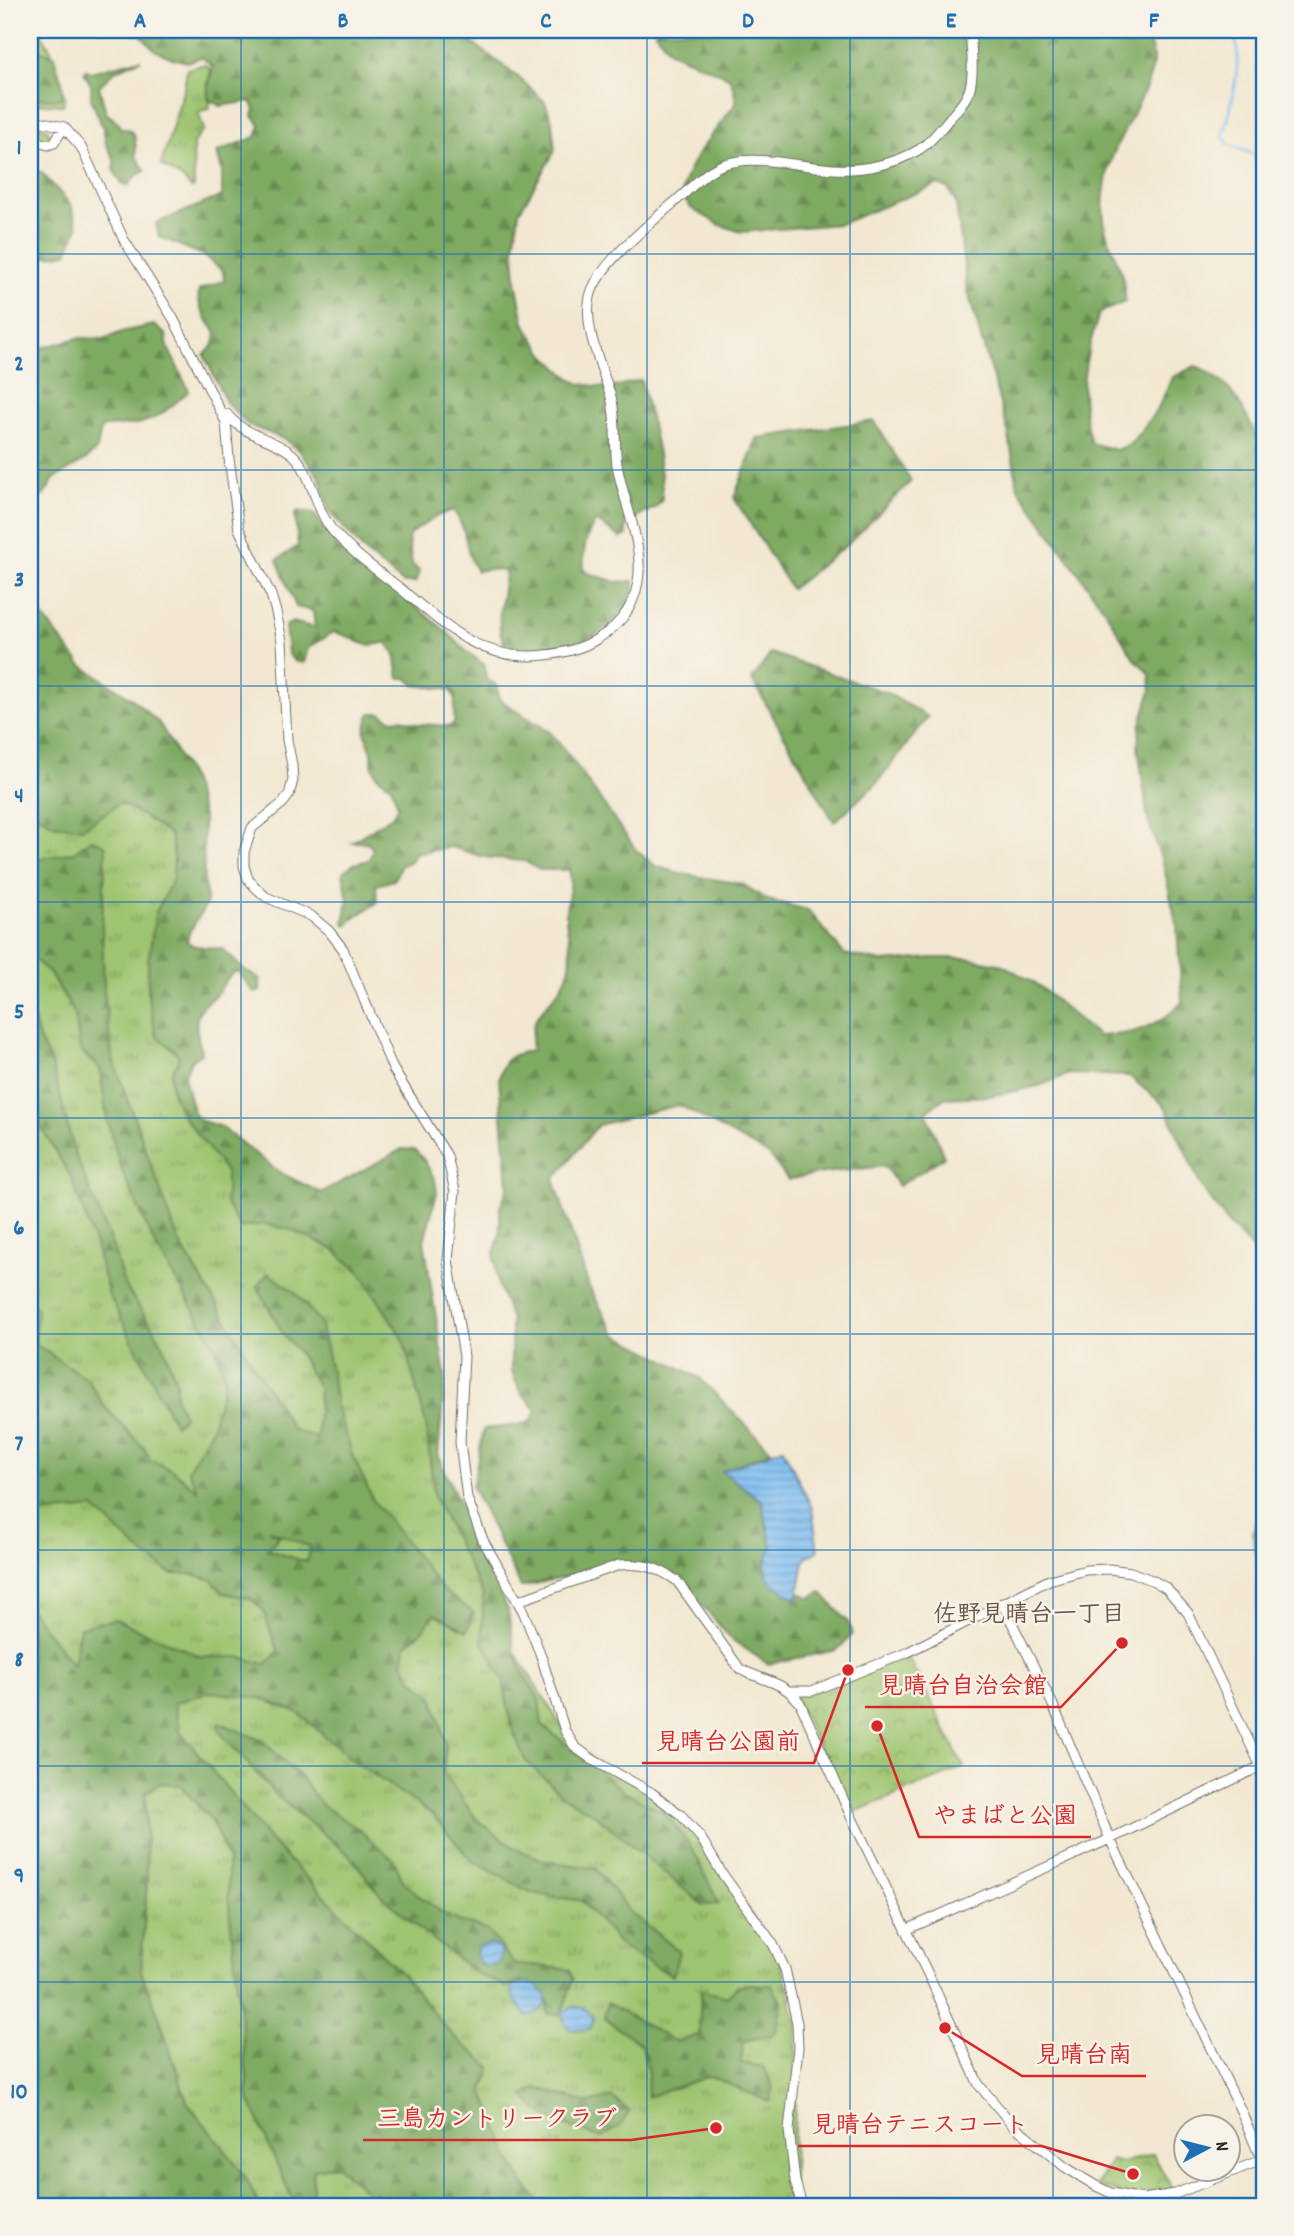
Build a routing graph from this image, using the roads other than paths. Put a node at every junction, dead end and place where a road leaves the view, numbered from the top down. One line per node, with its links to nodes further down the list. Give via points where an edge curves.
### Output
1 (970, 30): 5 (street, via 969,91 934,138 921,148 890,162 852,169 726,163 704,175 599,274 589,300 589,316 612,401 617,466 639,567 629,612 611,630 581,648 519,656 482,648 458,636 332,530 292,454 234,424)
2 (30, 119): 3 (street)
3 (64, 127): 4 (street, via 54,143); 5 (street, via 81,148 124,240 173,318)
4 (30, 141)
5 (216, 400): 6 (street, via 226,422 239,529 271,595 282,641 293,780 289,795 252,828 244,866 257,890 311,916 343,949 393,1069 447,1156 455,1191 448,1260 464,1356 463,1474 474,1518)
6 (518, 1601): 8 (street, via 619,1565 649,1566 677,1581 740,1669); 13 (street, via 575,1747 681,1815 701,1838 786,1969 798,2048 789,2130)
7 (1002, 1604): 8 (street, via 859,1673 811,1691); 9 (street, via 1049,1580 1086,1570 1131,1572 1154,1580 1188,1612); 10 (street, via 1052,1703)
8 (792, 1691): 11 (street)
9 (1263, 1769): 10 (street)
10 (1110, 1839): 11 (street); 12 (street)
11 (906, 1930): 12 (street, via 979,2085 1012,2123 1065,2167 1111,2193 1143,2199 1163,2198)
12 (1263, 2162)
13 (802, 2206)

